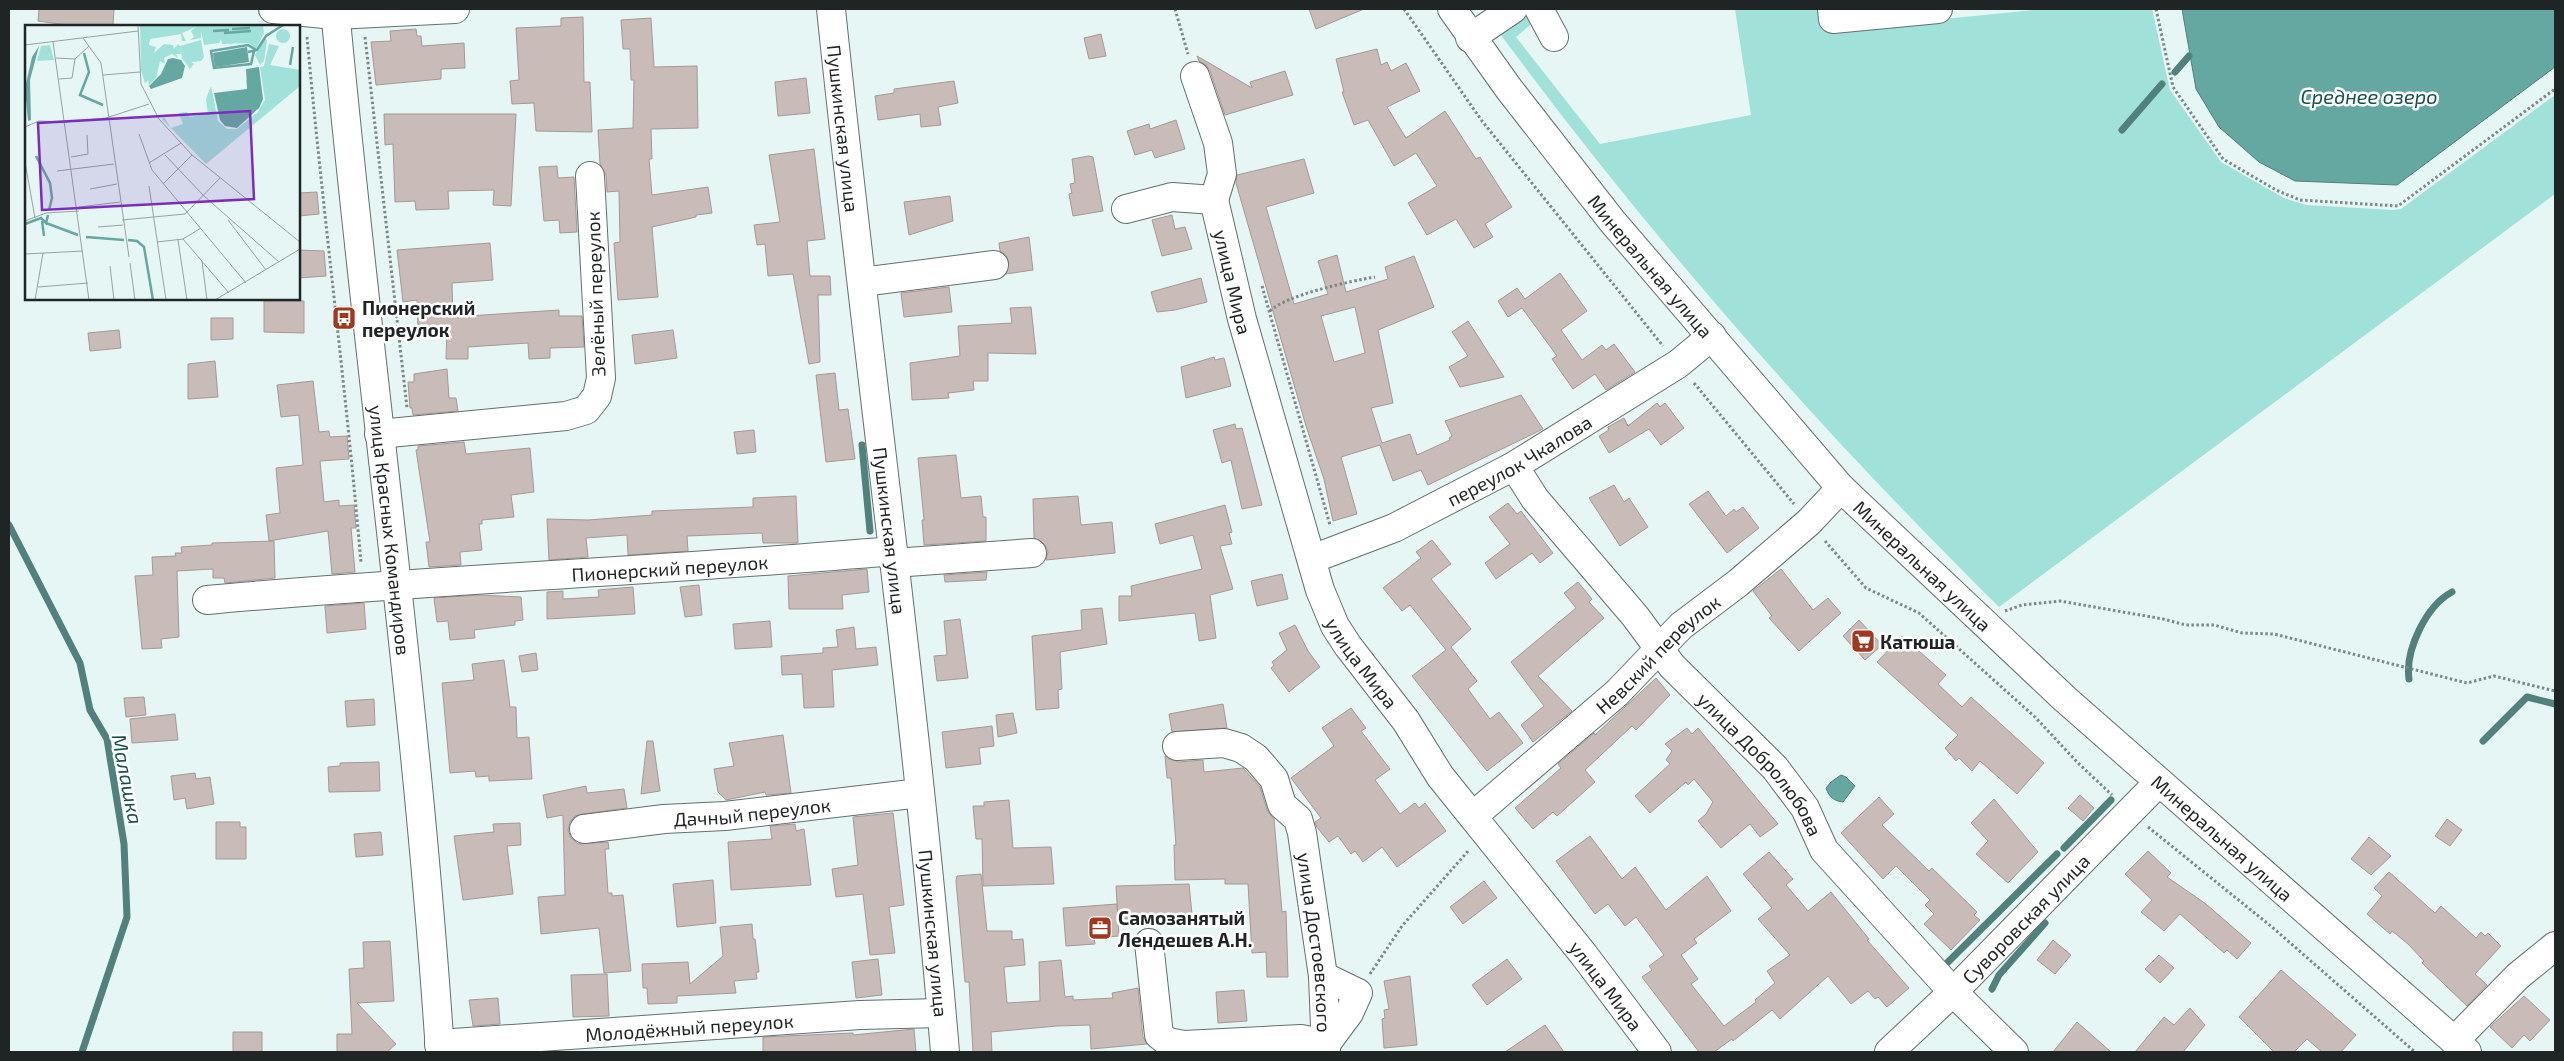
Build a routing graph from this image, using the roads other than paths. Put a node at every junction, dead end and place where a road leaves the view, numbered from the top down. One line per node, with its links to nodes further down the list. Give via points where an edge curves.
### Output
1 (272, 9): 9 (street)
2 (455, 9): 9 (street, via 363,14)
3 (831, 9): 17 (street, Пушкинская улица)
4 (1452, 9): 11 (street, Минеральная улица)
5 (1513, 9): 11 (street)
6 (1539, 9): 10 (street)
7 (1832, 9): 8 (street, via 1833,19)
8 (1938, 9)
9 (335, 12): 19 (street, улица Красных Командиров)
10 (1554, 37)
11 (1470, 38): 18 (street, Минеральная улица, via 1612,222)
12 (1195, 76): 14 (street, via 1218,143 1222,174)
13 (590, 176): 19 (street, Зелёный переулок, via 601,378 596,396 586,410 566,416)
14 (1214, 200): 15 (street, via 1172,196); 23 (street, улица Мира, via 1242,319)
15 (1126, 209)
16 (994, 265): 17 (street)
17 (862, 282): 24 (street, Пушкинская улица)
18 (1712, 336): 20 (street, переулок Чкалова, via 1678,364); 21 (street, Минеральная улица)
19 (379, 434): 25 (street, улица Красных Командиров)
20 (1514, 466): 23 (street, переулок Чкалова, via 1394,528); 27 (street, улица Добролюбова, via 1536,499)
21 (1841, 488): 27 (street, Невский переулок, via 1809,522 1738,583 1681,626); 29 (street, Минеральная улица, via 2064,700)
22 (1032, 553): 24 (street, Пионерский переулок)
23 (1324, 554): 31 (street, улица Мира, via 1320,590 1335,626 1406,721 1440,776)
24 (893, 557): 25 (street, Пионерский переулок); 30 (street, Пушкинская улица)
25 (396, 585): 26 (street, Пионерский переулок); 39 (street, улица Красных Командиров, via 420,814)
26 (207, 600)
27 (1660, 648): 31 (street, Невский переулок, via 1617,693); 36 (street, улица Добролюбова, via 1672,666 1775,768 1805,808 1824,850)
28 (1177, 746): 35 (street, улица Достоевского, via 1224,743 1241,748 1256,758 1274,779 1282,805 1298,819 1302,832)
29 (2159, 782): 36 (street, Суворовская улица); 38 (street, Минеральная улица)
30 (920, 793): 32 (street, Дачный переулок); 37 (street, Пушкинская улица)
31 (1473, 816): 42 (street, улица Мира)
32 (584, 829)
33 (1149, 943): 40 (street, via 1156,1021 1159,1036 1168,1042 1184,1045 1301,1039)
34 (2555, 946): 38 (street, via 2518,976)
35 (1323, 976): 40 (street, улица Достоевского); 40 (street, via 1358,993)
36 (1953, 992): 43 (street, Суворовская улица); 44 (street, улица Добролюбова)
37 (942, 1013): 39 (street, Молодёжный переулок, via 860,1015); 41 (street, Пушкинская улица)
38 (2461, 1047)
39 (439, 1048)
40 (1326, 1048)
41 (945, 1052)
42 (1658, 1052)
43 (1889, 1052)
44 (2014, 1052)

